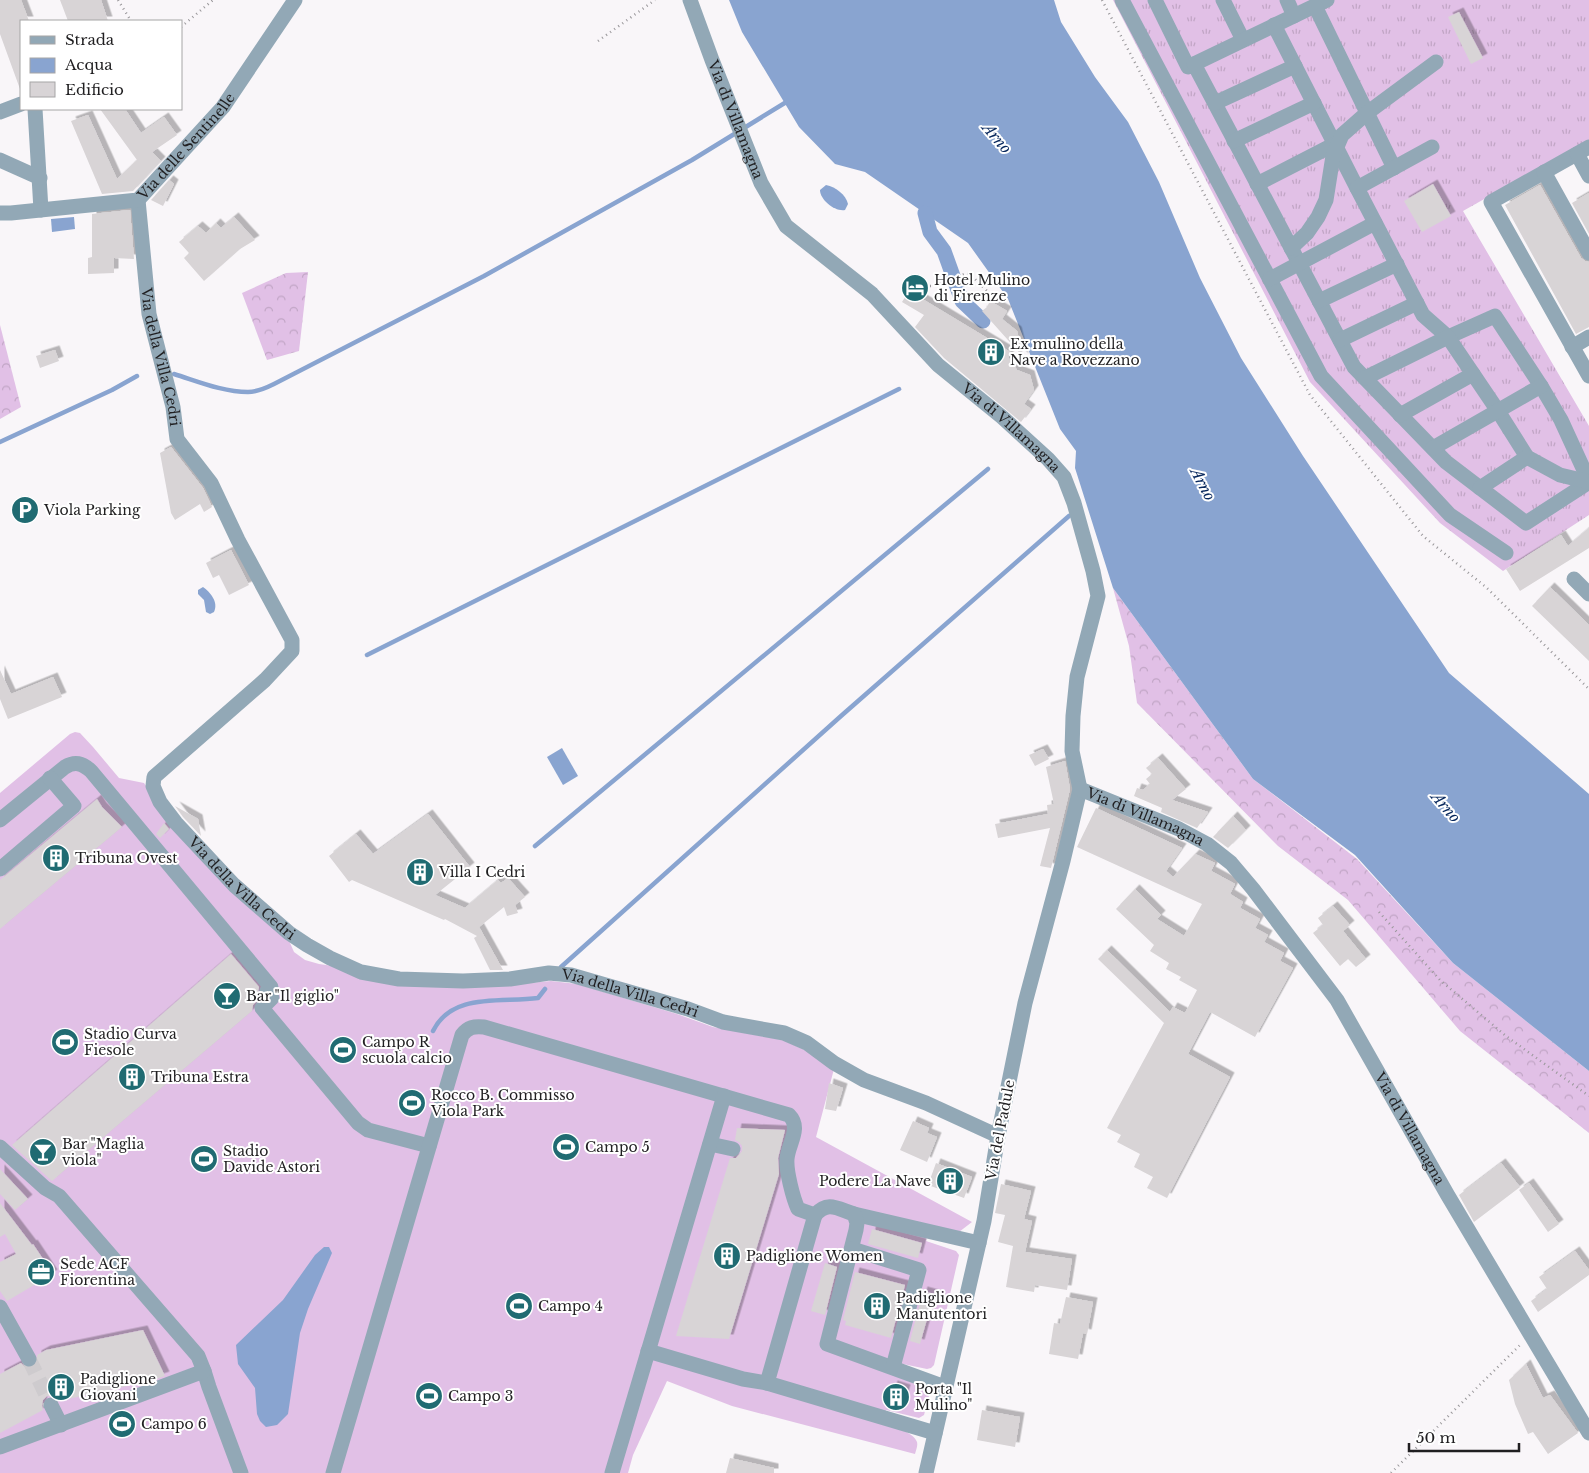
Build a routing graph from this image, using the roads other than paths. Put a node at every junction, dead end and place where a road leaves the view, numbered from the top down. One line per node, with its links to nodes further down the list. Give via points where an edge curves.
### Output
1 (295, 0): 32 (street, Via delle Sentinelle, via 223,107)
2 (690, 0): 61 (street, Via di Villamagna, via 761,183 786,226 872,294 938,365 1002,417 1064,477 1094,571 1098,596 1077,677 1073,716 1072,751)
3 (1122, 0): 14 (street)
4 (1155, 0): 12 (street)
5 (1223, 0): 10 (street)
6 (1287, 0): 8 (street)
7 (1321, 3): 8 (street); 20 (street)
8 (1294, 16): 9 (street)
9 (1274, 25): 10 (street); 13 (street)
10 (1243, 40): 12 (street)
11 (1436, 62): 20 (street)
12 (1191, 65): 14 (street); 15 (street)
13 (1295, 66): 15 (street); 16 (street)
14 (1164, 79): 40 (street)
15 (1215, 103): 21 (street)
16 (1314, 103): 21 (street); 22 (street)
17 (20, 104): 19 (street)
18 (35, 110): 29 (street)
19 (0, 112)
20 (1368, 113): 22 (street, via 1342,135); 26 (street)
21 (1234, 141): 30 (street)
22 (1335, 146): 30 (street); 31 (street); 36 (street, via 1326,200 1307,233)
23 (1432, 147): 26 (street)
24 (1583, 151): 27 (street); 28 (street)
25 (0, 160): 29 (street)
26 (1394, 168): 31 (street)
27 (1544, 172): 37 (street); 46 (street, via 1492,202)
28 (1589, 176)
29 (40, 178): 33 (street)
30 (1257, 184): 36 (street)
31 (1357, 188): 35 (street)
32 (138, 200): 33 (street, Via delle Sentinelle); 65 (street, Via della Villa Cedri, via 149,314 173,407 177,439 211,483 292,640 292,651 265,680 154,778 153,786 160,802 176,823 234,885 289,933 311,948 361,972 399,979 464,981 550,973 571,975 723,1022 784,1033 807,1043 864,1080 926,1103)
33 (41, 210): 34 (street, Via delle Sentinelle)
34 (0, 213)
35 (1375, 223): 38 (street); 39 (street)
36 (1291, 248): 38 (street)
37 (1589, 253)
38 (1299, 262): 40 (street); 41 (street)
39 (1397, 264): 41 (street); 42 (street)
40 (1270, 279): 57 (street, via 1321,376 1450,515)
41 (1319, 301): 45 (street)
42 (1417, 303): 43 (street, via 1423,315); 45 (street)
43 (1448, 337): 47 (street); 49 (street); 50 (street, via 1495,316)
44 (1589, 337): 46 (street)
45 (1340, 340): 49 (street, via 1354,367)
46 (1572, 347): 48 (street)
47 (1473, 374): 51 (street); 52 (street)
48 (1589, 376)
49 (1365, 378): 52 (street)
50 (1541, 386): 51 (street); 55 (street, via 1561,420)
51 (1498, 411): 53 (street); 54 (street)
52 (1400, 415): 53 (street)
53 (1432, 448): 56 (street)
54 (1527, 458): 55 (street, via 1560,475); 56 (street)
55 (1589, 482): 56 (street, via 1526,523)
56 (1480, 488)
57 (1506, 553)
58 (1574, 579): 59 (street)
59 (1589, 594)
60 (50, 778): 62 (street); 63 (street, via 74,806); 67 (street, via 72,763 84,764 271,987 267,991 272,998 262,1008 358,1123 368,1130)
61 (1080, 789): 65 (street, Via del Padule, via 1025,1003); 84 (street, Via di Villamagna, via 1179,829 1207,844 1231,863 1253,889 1337,1000 1447,1194)
62 (0, 820)
63 (0, 869)
64 (724, 1096): 66 (street); 67 (street, via 475,1026 466,1029 462,1035); 71 (street, via 789,1115 793,1119 796,1126 787,1160 793,1198 798,1209)
65 (998, 1136): 72 (street, Via del Padule)
66 (710, 1144): 69 (street); 75 (street)
67 (429, 1146): 87 (street)
68 (0, 1147): 78 (street, via 44,1188 59,1196 198,1356)
69 (733, 1149)
70 (854, 1214): 71 (street, via 829,1206); 72 (street); 73 (street, via 857,1223)
71 (815, 1215): 79 (street)
72 (978, 1243): 80 (street, Via del Padule)
73 (852, 1249): 77 (street, via 826,1344); 77 (street, via 919,1270)
74 (0, 1307): 76 (street)
75 (648, 1351): 79 (street); 88 (street)
76 (29, 1359)
77 (893, 1367): 80 (street)
78 (204, 1371): 82 (street); 86 (street)
79 (767, 1383): 83 (street)
80 (945, 1387): 83 (street, Via del Padule)
81 (51, 1405): 82 (street)
82 (61, 1425): 85 (street)
83 (935, 1432): 89 (street, Via del Padule)
84 (1589, 1433)
85 (0, 1447)
86 (241, 1473)
87 (333, 1473)
88 (612, 1473)
89 (926, 1473)

